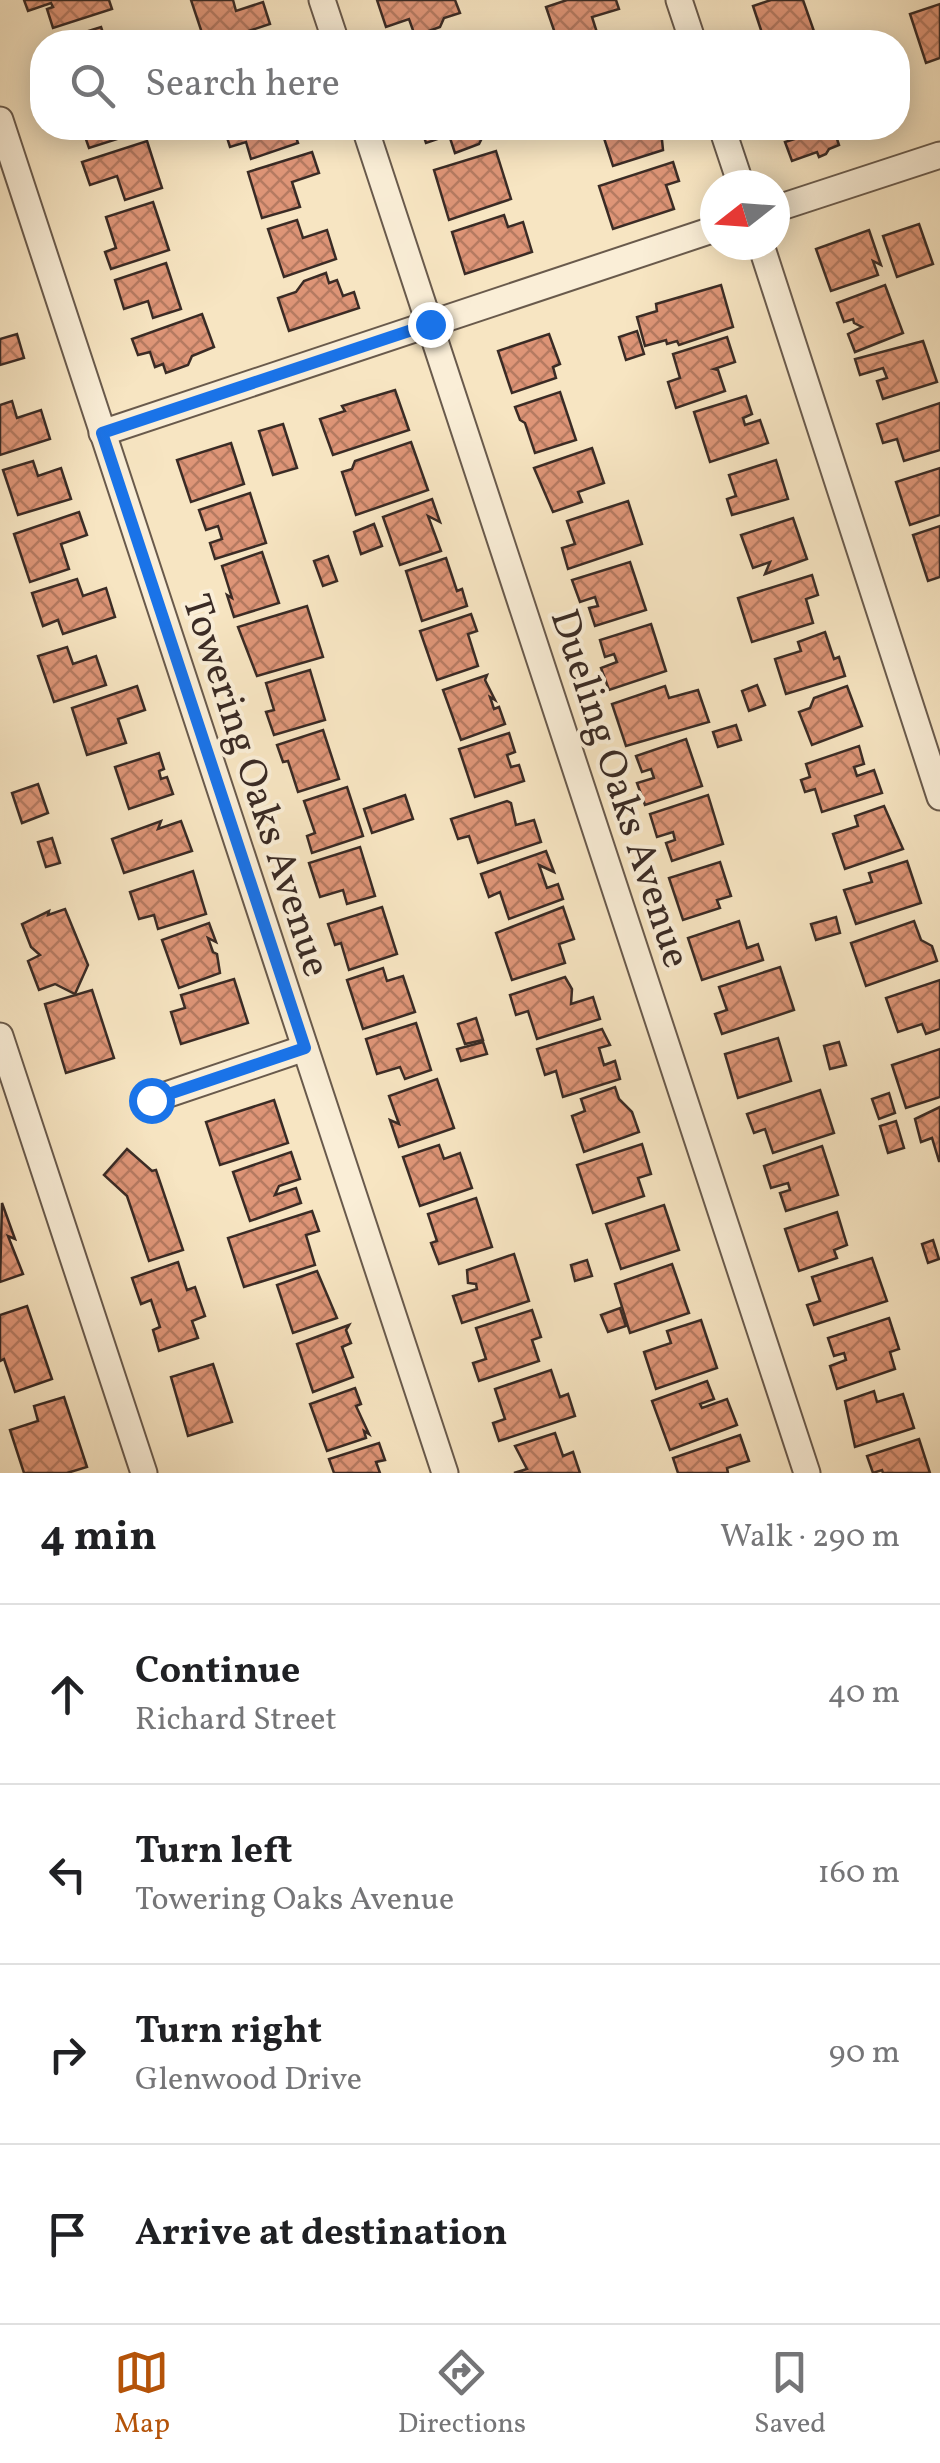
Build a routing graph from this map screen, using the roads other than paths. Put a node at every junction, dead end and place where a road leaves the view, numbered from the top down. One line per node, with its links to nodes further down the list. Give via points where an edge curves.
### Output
1 (322, 0): 3 (street)
2 (679, 0): 4 (street)
3 (332, 30)
4 (689, 30)
5 (0, 120): 14 (street, Towering Oaks Avenue)
6 (369, 140): 13 (street, Dueling Oaks Avenue)
7 (726, 140): 9 (street)
8 (940, 155): 10 (street)
9 (736, 170)
10 (790, 204)
11 (700, 233): 13 (street)
12 (766, 260): 15 (street)
13 (430, 324): 14 (street); 21 (street, Dueling Oaks Avenue)
14 (102, 433): 17 (street, Towering Oaks Avenue)
15 (940, 797)
16 (0, 1036): 19 (street)
17 (305, 1048): 18 (street); 20 (street, Towering Oaks Avenue)
18 (151, 1100)
19 (144, 1473)
20 (446, 1473)
21 (806, 1473)

